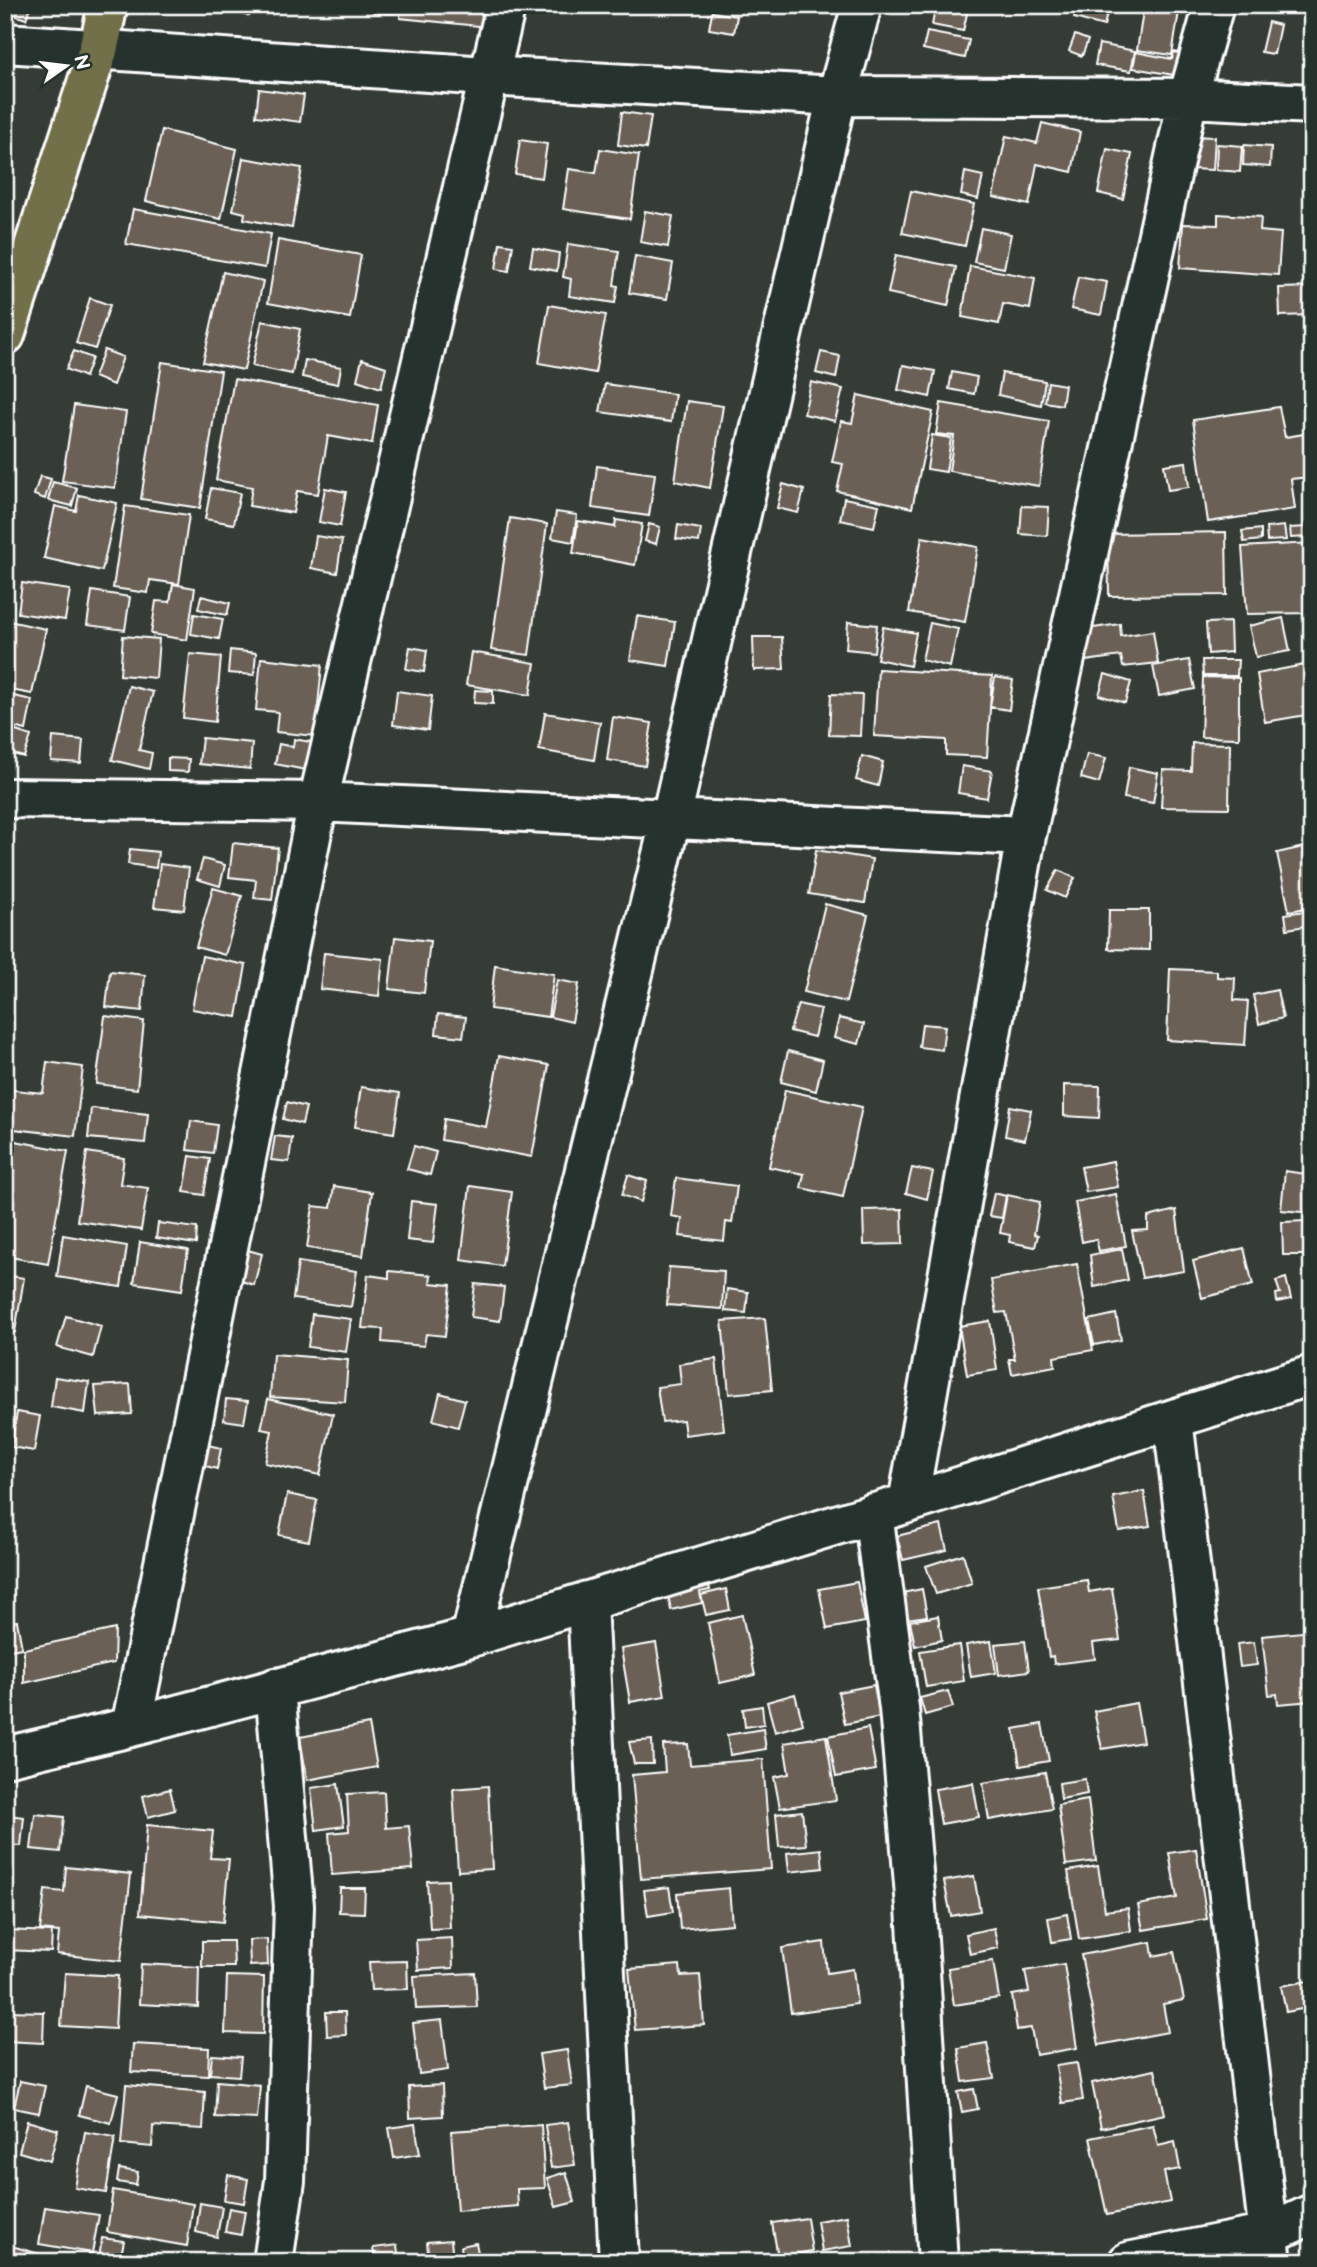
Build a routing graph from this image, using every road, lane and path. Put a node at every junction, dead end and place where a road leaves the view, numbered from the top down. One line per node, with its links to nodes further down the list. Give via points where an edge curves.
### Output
1 (108, 5): 6 (main road)
2 (506, 5): 7 (street)
3 (862, 5): 8 (street)
4 (1214, 5): 9 (street)
5 (5, 43): 6 (street)
6 (98, 50): 7 (street); 11 (main road)
7 (487, 76): 8 (street); 13 (street)
8 (837, 96): 9 (street); 14 (street)
9 (1188, 98): 10 (street); 15 (street)
10 (1312, 104)
11 (5, 335)
12 (5, 797): 13 (street)
13 (318, 802): 14 (street); 22 (street)
14 (671, 818): 15 (street); 20 (street)
15 (1026, 836): 18 (street)
16 (1312, 1375): 17 (street)
17 (1173, 1419): 18 (street); 25 (street)
18 (890, 1508): 19 (street); 28 (street, via 900,1721)
19 (587, 1601): 20 (street); 27 (street)
20 (471, 1637): 21 (street)
21 (275, 1688): 22 (street); 26 (street, via 294,1906 285,2181)
22 (131, 1727): 23 (street)
23 (5, 1757)
24 (1312, 2214): 25 (street)
25 (1270, 2248): 29 (street)
26 (273, 2262)
27 (619, 2262)
28 (938, 2262)
29 (1129, 2262)

